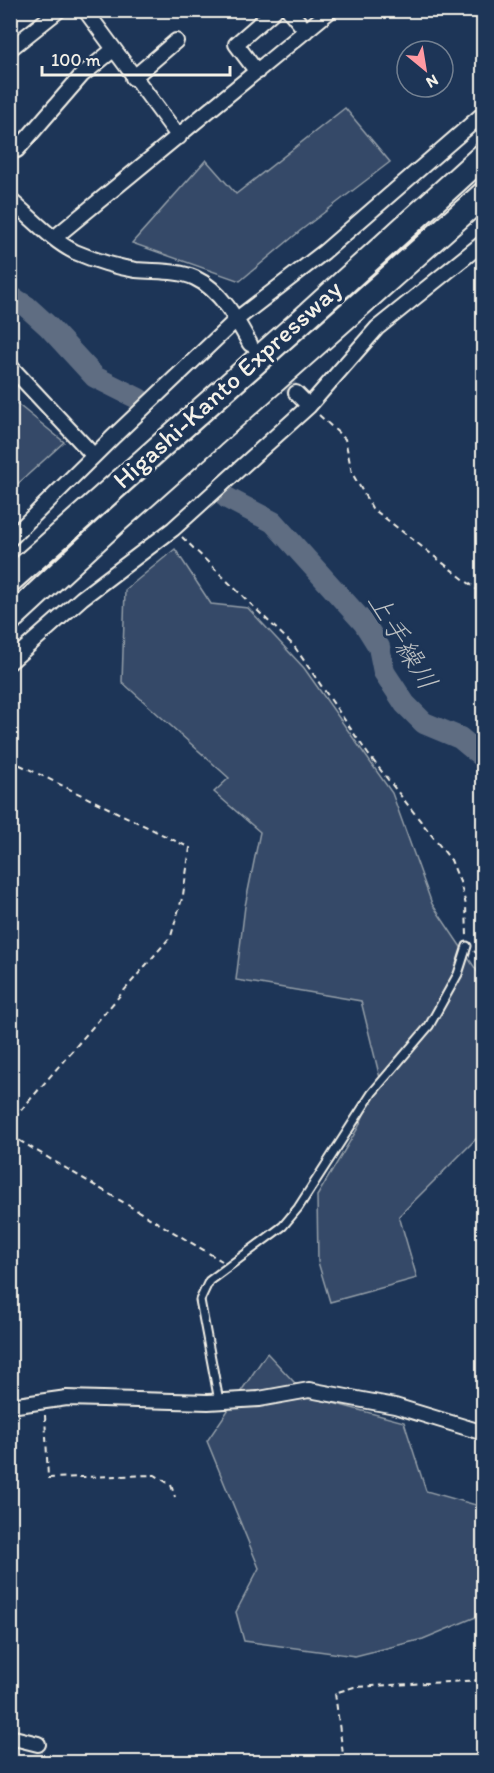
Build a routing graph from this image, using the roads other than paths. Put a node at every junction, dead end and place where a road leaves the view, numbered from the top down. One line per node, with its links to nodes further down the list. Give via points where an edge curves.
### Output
1 (59, 10): 8 (street)
2 (85, 10): 9 (street)
3 (275, 10): 10 (street, via 236,44)
4 (289, 10): 6 (street)
5 (331, 10): 6 (street)
6 (306, 31): 10 (street)
7 (176, 41): 11 (street)
8 (10, 49)
9 (113, 50): 11 (street); 14 (street, via 82,75 17,150)
10 (257, 72): 13 (street)
11 (133, 78): 13 (street)
12 (483, 113): 20 (street, via 324,252)
13 (179, 137): 18 (street)
14 (10, 150)
15 (483, 155): 27 (highway, Higashi-Kanto Expressway)
16 (483, 194): 28 (highway, Higashi-Kanto Expressway)
17 (10, 200): 18 (street)
18 (54, 238): 20 (street, via 99,261 188,275 218,296)
19 (483, 242): 24 (street, via 377,328)
20 (237, 319): 21 (street); 25 (street)
21 (250, 344)
22 (10, 366): 25 (street)
23 (296, 393): 24 (street)
24 (309, 406): 29 (street, via 173,529 82,598)
25 (94, 456): 26 (street)
26 (10, 539)
27 (10, 580)
28 (10, 619)
29 (10, 662)
30 (467, 945): 31 (lane, via 458,974 429,1026 372,1093 298,1208 283,1226 209,1281 200,1300)
31 (219, 1401): 32 (street, via 67,1398); 33 (street, via 309,1390 395,1406)
32 (10, 1406)
33 (483, 1433)
34 (10, 1737): 35 (street)
35 (38, 1744)

